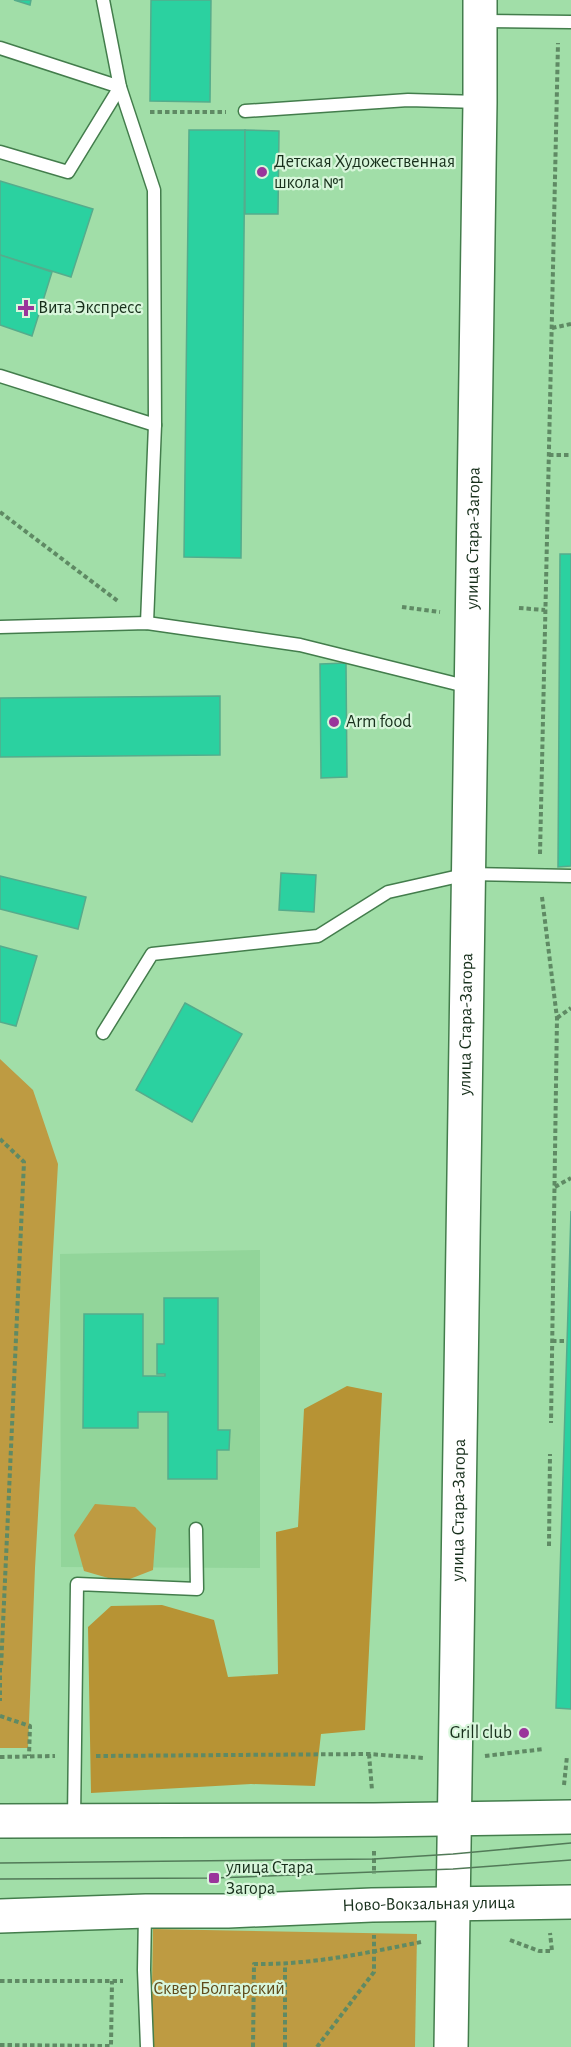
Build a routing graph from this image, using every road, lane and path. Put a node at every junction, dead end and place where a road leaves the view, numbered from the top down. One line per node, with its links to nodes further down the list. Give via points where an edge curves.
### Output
1 (103, 0): 5 (lane)
2 (480, 11): 3 (lane); 6 (main road, улица Стара-Загора)
3 (565, 22): 11 (path)
4 (0, 48): 5 (lane)
5 (120, 87): 8 (lane); 9 (lane, via 68,172)
6 (480, 102): 7 (lane, via 408,100); 23 (main road, улица Стара-Загора)
7 (245, 111): 8 (path)
8 (128, 112): 13 (lane, via 154,190)
9 (0, 152)
10 (571, 324): 11 (path)
11 (552, 328): 14 (path)
12 (0, 376): 13 (lane)
13 (155, 425): 21 (lane)
14 (549, 455): 15 (path); 19 (path)
15 (571, 455)
16 (0, 512): 21 (path)
17 (402, 607): 20 (path)
18 (519, 608): 19 (path)
19 (545, 610): 25 (path)
20 (442, 613)
21 (147, 623): 22 (lane); 23 (lane, via 300,645)
22 (0, 627)
23 (471, 688): 24 (main road, улица Стара-Загора)
24 (468, 874): 25 (lane); 29 (lane, via 388,892 318,936 152,954); 48 (main road, улица Стара-Загора)
25 (540, 875): 26 (lane); 28 (path)
26 (571, 876)
27 (571, 1008): 28 (path)
28 (557, 1018): 32 (path)
29 (103, 1033)
30 (0, 1139): 39 (path, via 24,1162)
31 (571, 1178): 32 (path)
32 (555, 1187): 33 (path)
33 (552, 1341): 34 (path); 35 (path)
34 (567, 1341)
35 (551, 1423)
36 (550, 1454): 38 (path)
37 (196, 1528): 45 (lane, via 197,1589 77,1584)
38 (549, 1546)
39 (0, 1667): 40 (path)
40 (0, 1701)
41 (0, 1716): 44 (path, via 30,1726)
42 (544, 1749): 48 (path)
43 (369, 1754): 45 (path); 48 (path); 52 (path)
44 (29, 1756): 45 (path); 47 (path)
45 (75, 1756): 51 (lane)
46 (567, 1756): 49 (path)
47 (0, 1757)
48 (455, 1760): 50 (main road, улица Стара-Загора)
49 (567, 1806): 50 (main road)
50 (454, 1819): 52 (main road); 55 (main road, улица Стара-Загора)
51 (74, 1820): 52 (main road); 53 (main road)
52 (374, 1820): 56 (path)
53 (0, 1821)
54 (571, 1902): 55 (main road, Ново-Вокзальная улица)
55 (452, 1903): 56 (main road, Ново-Вокзальная улица); 72 (main road, улица Стара-Загора)
56 (372, 1905): 57 (main road, Ново-Вокзальная улица); 62 (path)
57 (146, 1911): 58 (main road, Ново-Вокзальная улица); 68 (lane)
58 (0, 1916)
59 (550, 1927): 60 (path, via 552,1951 539,1951)
60 (510, 1940)
61 (425, 1941): 62 (path)
62 (375, 1952): 63 (path); 71 (path, via 374,1972)
63 (285, 1965): 69 (path, via 254,1964); 70 (path)
64 (0, 1981): 65 (path)
65 (112, 1981): 66 (path); 67 (path, via 111,2046)
66 (130, 1981)
67 (0, 2045)
68 (147, 2047)
69 (253, 2047)
70 (285, 2047)
71 (316, 2047)
72 (451, 2047)

